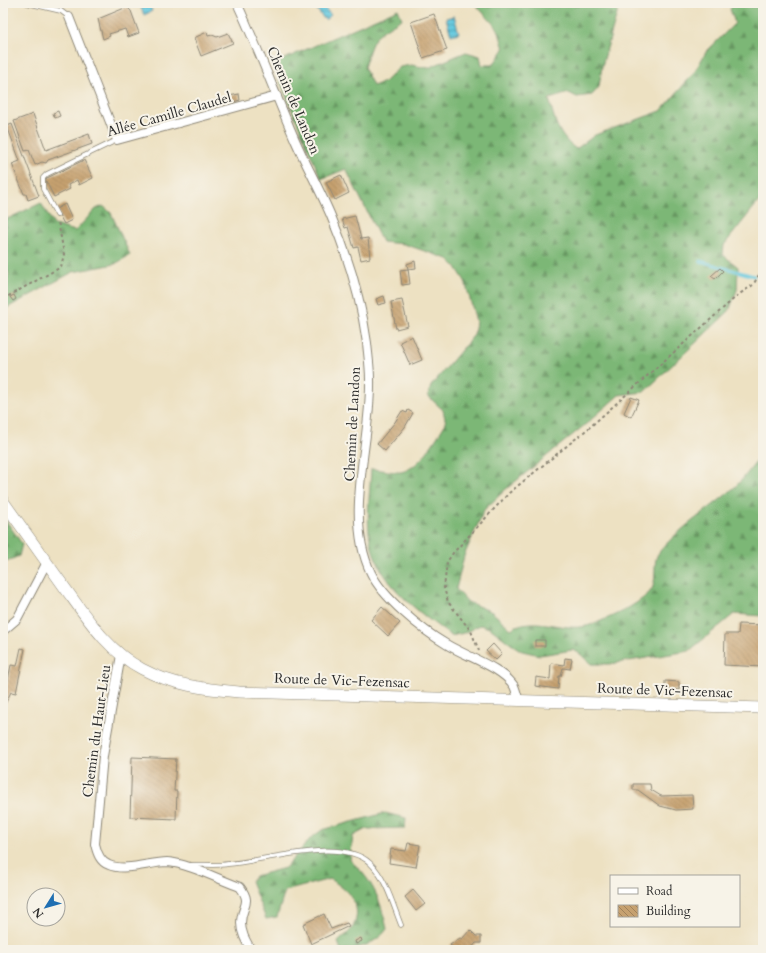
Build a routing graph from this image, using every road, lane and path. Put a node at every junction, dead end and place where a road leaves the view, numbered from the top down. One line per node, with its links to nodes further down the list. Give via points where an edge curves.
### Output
1 (27, 3): 3 (lane, via 61,10)
2 (237, 3): 4 (street, Chemin de Landon, via 262,55)
3 (69, 17): 5 (street)
4 (277, 96): 5 (street, Allée Camille Claudel); 14 (street, Chemin de Landon, via 331,215 350,268 362,317 370,379 360,526 364,554 371,573 382,592 398,608 444,644 508,679)
5 (117, 140): 6 (lane, Allée Camille Claudel, via 43,178 43,189)
6 (57, 215): 8 (path, via 64,261 60,267)
7 (763, 268): 12 (path, via 752,285 590,427 509,493 453,553 447,562 444,588 448,602 471,631)
8 (3, 299)
9 (3, 501): 10 (main road, Route de Vic-Fezensac)
10 (47, 562): 11 (street, via 16,619); 13 (main road, Route de Vic-Fezensac, via 94,627)
11 (3, 631)
12 (483, 655)
13 (121, 656): 14 (main road, Route de Vic-Fezensac, via 166,680 198,688 239,692); 16 (street, Chemin du Haut-Lieu, via 103,756 95,844 97,854 110,866 167,862)
14 (519, 701): 15 (main road, Route de Vic-Fezensac)
15 (763, 708)
16 (182, 865): 17 (lane, via 228,864 323,850 348,851 366,860 380,875); 18 (street, Chemin du Haut-Lieu, via 240,887 246,894 247,901 241,921 242,933)
17 (401, 925)
18 (251, 950)

